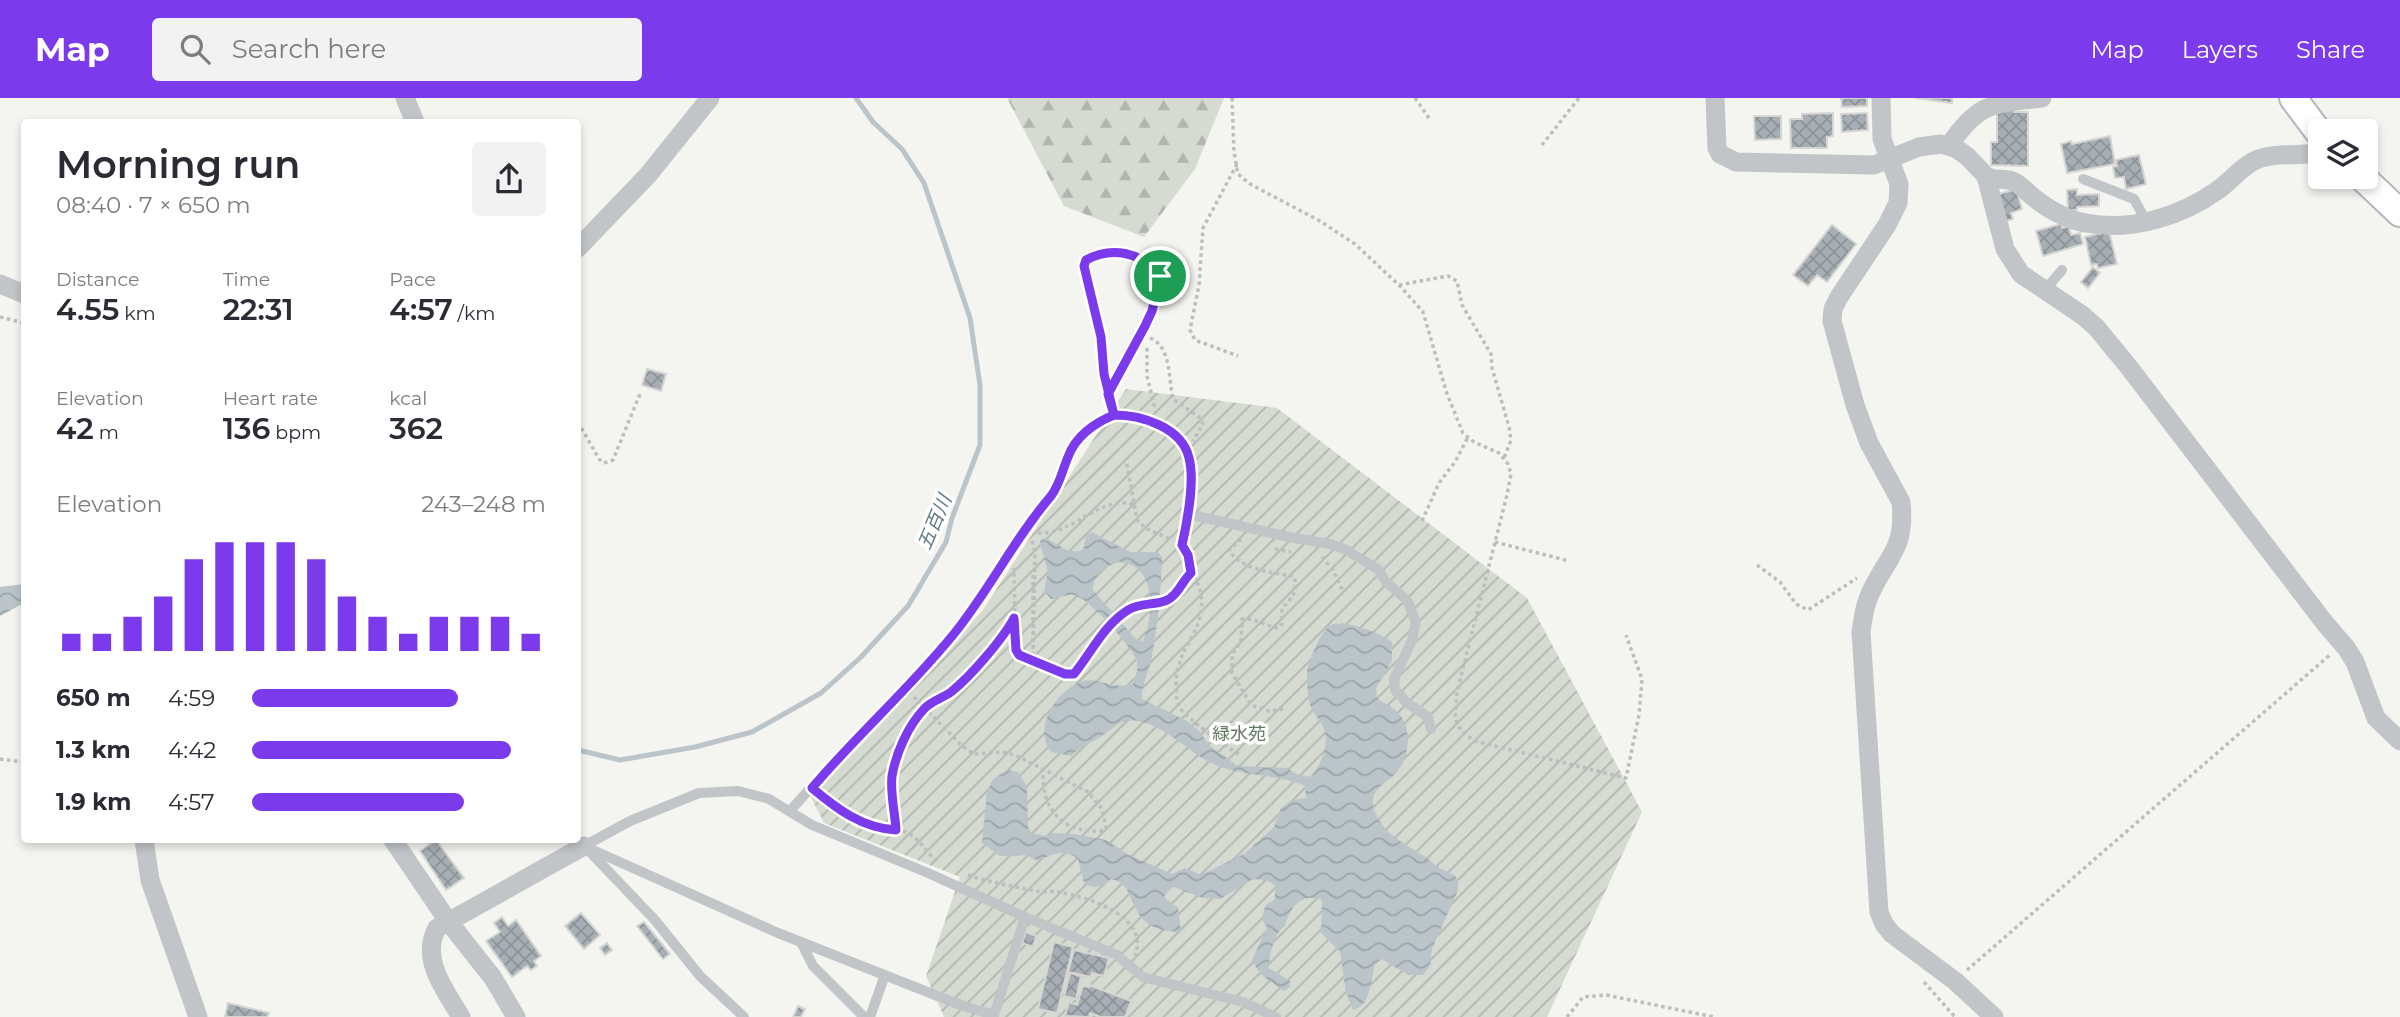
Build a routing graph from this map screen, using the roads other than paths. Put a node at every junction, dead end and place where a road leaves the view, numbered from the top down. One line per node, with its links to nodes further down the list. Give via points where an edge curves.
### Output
1 (405, 98): 7 (street)
2 (710, 98): 17 (street, via 648,175)
3 (1715, 98): 11 (street, via 1717,148 1736,162 1874,165)
4 (1881, 98): 11 (street, via 1880,126)
5 (2042, 98): 9 (street, via 2000,102 1979,111)
6 (2297, 99): 8 (main road)
7 (414, 119)
8 (2310, 119)
9 (1949, 146): 11 (street, via 1919,147); 12 (street)
10 (2308, 154): 16 (street, via 2254,160 2192,206)
11 (1890, 158): 46 (street, via 1900,192 1895,213 1839,297 1832,321 1855,405 1902,512 1900,540 1870,594 1861,632 1879,912 1892,934)
12 (1986, 176): 16 (street, via 2011,181 2055,211 2085,223); 20 (street, via 2007,255 2021,274)
13 (2083, 179): 16 (lane, via 2134,199)
14 (2375, 189): 15 (main road)
15 (2400, 213)
16 (2146, 221)
17 (581, 245)
18 (2062, 270): 20 (lane)
19 (0, 284): 21 (street)
20 (2045, 290): 27 (street, via 2095,327 2343,643 2376,718)
21 (21, 293)
22 (1108, 394): 22 (lane, via 1101,337 1084,266 1098,254 1137,254 1160,276 1149,318); 23 (lane)
23 (1114, 415): 24 (lane, via 1160,425 1186,451 1190,459); 28 (lane, via 1078,440 1055,490 955,634)
24 (1188, 514): 25 (lane); 26 (lane, via 1330,544 1378,569 1407,600 1416,622 1394,679 1395,690 1428,717)
25 (1182, 545)
26 (1431, 729)
27 (2400, 741)
28 (790, 811): 29 (lane, via 769,799 738,791 699,793); 33 (lane, via 812,825)
29 (581, 842): 35 (lane); 42 (lane, via 700,976)
30 (144, 843): 39 (street, via 150,880)
31 (395, 843): 34 (street)
32 (579, 843): 34 (street)
33 (1024, 917): 37 (lane, via 1117,955 1143,976 1242,1002); 38 (lane)
34 (448, 921): 40 (street, via 433,935 432,961); 41 (street, via 493,978)
35 (801, 942): 36 (lane); 43 (lane, via 813,966)
36 (885, 975): 38 (lane); 44 (lane)
37 (1255, 1013): 45 (lane)
38 (999, 1016)
39 (198, 1017)
40 (461, 1017)
41 (516, 1017)
42 (744, 1017)
43 (864, 1017)
44 (870, 1017)
45 (1276, 1017)
46 (1994, 1017)

